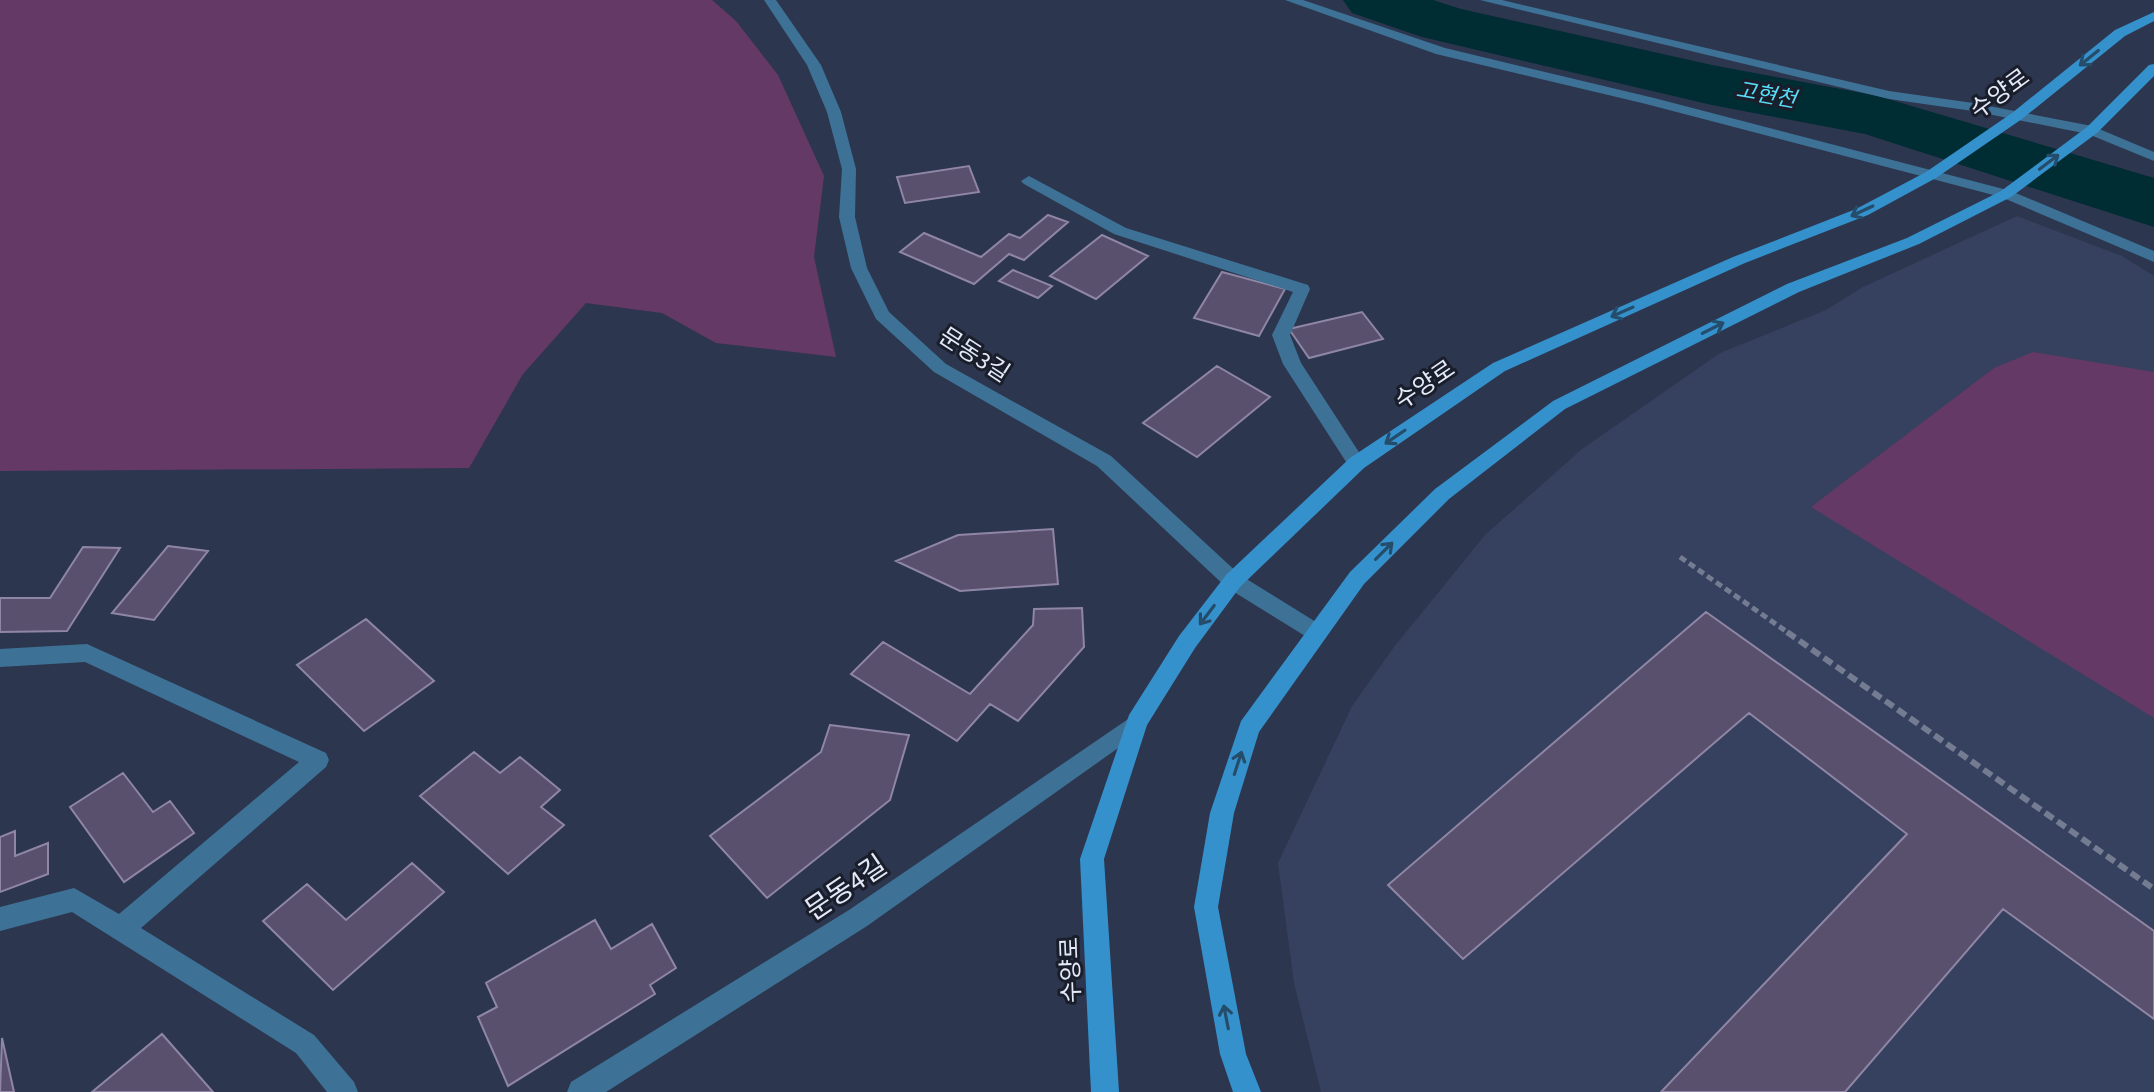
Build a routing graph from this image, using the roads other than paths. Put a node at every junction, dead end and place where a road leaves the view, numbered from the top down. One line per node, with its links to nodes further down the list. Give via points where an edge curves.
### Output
1 (770, 0): 14 (street, 문동3길, via 814,65 834,112 849,169 847,217 859,268 882,315 940,368 1104,461)
2 (1291, 0): 9 (street, via 1441,51)
3 (1486, 0): 6 (street, via 1561,13 1889,95)
4 (2154, 16): 6 (street, 수양로, one-way to 6, via 2120,33)
5 (2154, 68): 7 (street)
6 (2017, 116): 7 (street); 9 (street, 수양로)
7 (2092, 130): 8 (street); 11 (street, one-way to 7)
8 (2154, 157)
9 (1931, 175): 11 (street); 13 (street, 수양로, one-way to 13, via 1862,212 1739,260 1499,367)
10 (1029, 181): 13 (street, via 1120,231 1302,289 1281,335 1292,364)
11 (2006, 194): 12 (street); 15 (street, one-way to 11, via 1357,578 1442,494 1559,405 1793,288 1913,241)
12 (2154, 257)
13 (1357, 463): 14 (street, 수양로)
14 (1233, 581): 15 (street, 문동3길); 17 (street, 수양로, one-way to 17)
15 (1317, 633): 23 (street, one-way to 15, via 1233,1054 1206,907 1222,813 1249,728)
16 (0, 658): 19 (street, via 87,653 318,760)
17 (1137, 722): 21 (street, 문동4길, via 858,918); 22 (street, 수양로, via 1092,859)
18 (0, 919): 19 (street, via 74,900)
19 (120, 930): 20 (street, via 305,1044)
20 (344, 1092)
21 (581, 1092)
22 (1105, 1092)
23 (1247, 1092)

